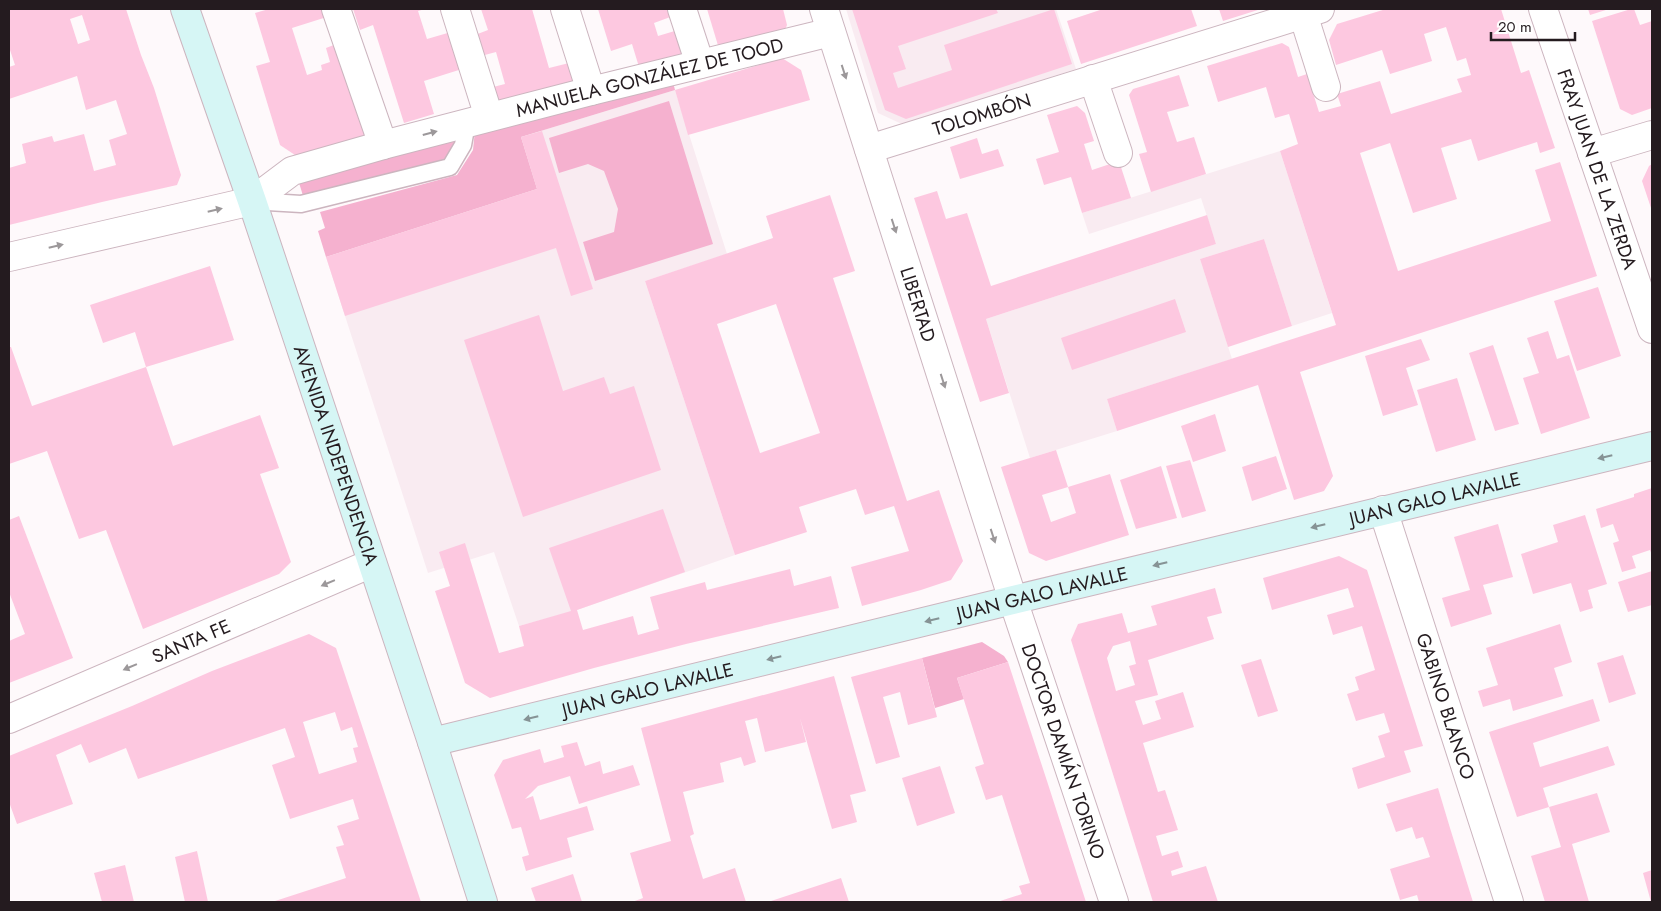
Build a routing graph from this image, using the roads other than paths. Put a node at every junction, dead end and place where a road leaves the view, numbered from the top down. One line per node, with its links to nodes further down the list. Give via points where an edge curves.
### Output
1 (185, 9): 19 (street, AVENIDA INDEPENDENCIA)
2 (336, 9): 15 (street)
3 (455, 9): 13 (street)
4 (565, 9): 12 (street)
5 (682, 9): 9 (street)
6 (1543, 9): 18 (street, FRAY JUAN DE LA ZERDA)
7 (1311, 11): 10 (street, TOLOMBÓN); 11 (street, TOLOMBÓN)
8 (827, 20): 9 (street, MANUELA GONZÁLEZ DE TOOD); 16 (street, LIBERTAD, one-way to 16)
9 (700, 64): 12 (street, MANUELA GONZÁLEZ DE TOOD)
10 (1093, 79): 16 (street, TOLOMBÓN); 17 (street)
11 (1326, 87)
12 (591, 91): 13 (street, MANUELA GONZÁLEZ DE TOOD)
13 (478, 120): 15 (street, MANUELA GONZÁLEZ DE TOOD, one-way to 13); 19 (lane, MANUELA GONZÁLEZ DE TOOD, via 450,167 302,204)
14 (1652, 135): 18 (street)
15 (383, 145): 19 (street, MANUELA GONZÁLEZ DE TOOD, via 292,171)
16 (869, 149): 25 (street, LIBERTAD, one-way to 25)
17 (1118, 153)
18 (1592, 153): 21 (street, FRAY JUAN DE LA ZERDA)
19 (252, 201): 20 (street, MANUELA GONZÁLEZ DE TOOD, one-way to 19); 24 (street, AVENIDA INDEPENDENCIA)
20 (9, 257)
21 (1652, 328)
22 (1652, 446): 23 (street, JUAN GALO LAVALLE, one-way to 23)
23 (1383, 510): 25 (street, JUAN GALO LAVALLE, one-way to 25); 30 (street, GABINO BLANCO)
24 (372, 563): 26 (street, SANTA FE, one-way to 26); 27 (street, AVENIDA INDEPENDENCIA)
25 (1013, 600): 27 (street, JUAN GALO LAVALLE, one-way to 27); 29 (street, DOCTOR DAMIÁN TORINO)
26 (9, 719)
27 (432, 742): 28 (street, AVENIDA INDEPENDENCIA)
28 (483, 902)
29 (1114, 902)
30 (1509, 902)

